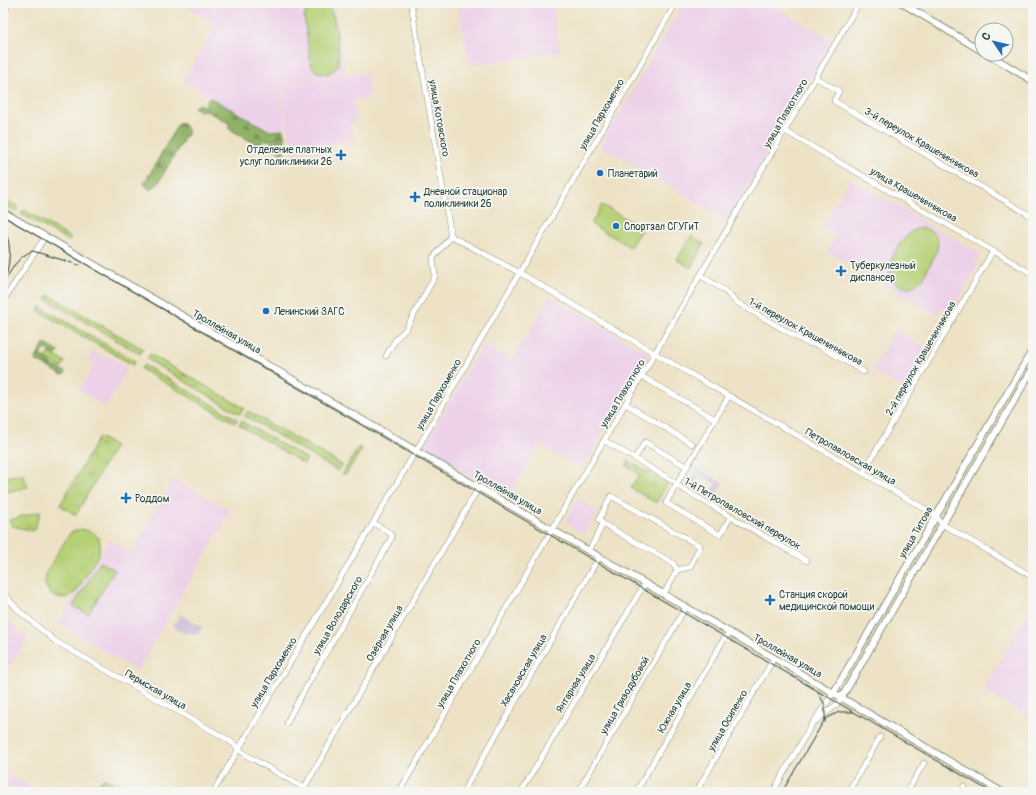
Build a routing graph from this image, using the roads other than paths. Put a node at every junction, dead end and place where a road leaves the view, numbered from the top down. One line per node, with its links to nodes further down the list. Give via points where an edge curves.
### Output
1 (9, 3): 6 (street)
2 (411, 3): 14 (street, улица Котовского)
3 (676, 3): 17 (street, улица Пархоменко)
4 (859, 3): 9 (street, улица Плахотного)
5 (902, 3): 7 (main road)
6 (3, 13)
7 (974, 46)
8 (1002, 62): 10 (main road)
9 (816, 78): 11 (street, улица Плахотного); 13 (street, 3-й переулок Крашенинникова, via 839,91 834,101)
10 (1033, 80)
11 (785, 131): 16 (street, улица Крашенинникова); 19 (street, улица Плахотного)
12 (3, 212): 15 (main road, Троллейная улица)
13 (1033, 217)
14 (451, 236): 17 (street); 23 (street, via 433,258 435,276 406,329 396,339)
15 (45, 237): 20 (street); 32 (main road, Троллейная улица)
16 (993, 251): 18 (street, улица Крашенинникова); 35 (street, 2-й переулок Крашенинникова)
17 (520, 273): 22 (street); 32 (street, улица Пархоменко)
18 (1033, 274)
19 (701, 276): 22 (street, улица Плахотного); 25 (street, 1-й переулок Крашенинникова, via 724,290 736,302)
20 (3, 301)
21 (1033, 349): 39 (main road, улица Титова)
22 (656, 354): 26 (street, улица Плахотного); 27 (street, Петропавловская улица)
23 (386, 356)
24 (1033, 368): 42 (main road, улица Титова)
25 (864, 372)
26 (642, 377): 28 (street, улица Плахотного); 29 (street)
27 (729, 396): 29 (street, 1-й Петропавловский переулок); 35 (street, Петропавловская улица)
28 (626, 404): 30 (street, улица Плахотного); 31 (street)
29 (715, 419): 34 (street, 1-й Петропавловский переулок)
30 (605, 441): 33 (street, 1-й Петропавловский переулок); 43 (street, улица Плахотного)
31 (692, 444)
32 (416, 451): 37 (main road, Троллейная улица); 40 (street, улица Пархоменко)
33 (635, 458): 34 (street, via 645,442); 36 (street, 1-й Петропавловский переулок)
34 (687, 467): 36 (street, 1-й Петропавловский переулок)
35 (863, 473): 39 (street, Петропавловская улица)
36 (675, 483): 38 (street, 1-й Петропавловский переулок); 38 (street, via 666,503 672,507 720,535)
37 (479, 487): 43 (main road, Троллейная улица); 63 (street, Озёрная улица)
38 (731, 516): 46 (street, 1-й Петропавловский переулок)
39 (936, 516): 42 (street, Петропавловская улица); 55 (main road, улица Титова)
40 (373, 523): 57 (street, улица Володарского, via 390,533 392,537); 60 (street, улица Пархоменко)
41 (604, 524): 44 (street); 47 (street, via 673,563); 47 (street, via 599,519 611,496 700,546 690,567)
42 (942, 524): 48 (street, Петропавловская улица); 56 (main road, улица Титова)
43 (552, 530): 44 (main road, Троллейная улица); 66 (street, улица Плахотного)
44 (589, 551): 45 (main road, Троллейная улица)
45 (599, 557): 49 (main road, Троллейная улица); 67 (street, Хасановская улица)
46 (807, 561)
47 (677, 570): 51 (street)
48 (1033, 577)
49 (645, 583): 51 (main road, Троллейная улица); 68 (street, Янтарная улица)
50 (3, 589): 60 (street, Пермская улица, via 18,610 55,641 230,741)
51 (664, 594): 52 (main road, Троллейная улица)
52 (686, 607): 53 (main road, Троллейная улица); 69 (street, улица Гризодубовой)
53 (730, 632): 54 (main road, Троллейная улица); 70 (street, Южная улица)
54 (774, 658): 55 (main road, Троллейная улица); 71 (street, улица Осипенко)
55 (834, 692): 56 (main road, Троллейная улица); 58 (street, улица Титова)
56 (842, 697): 58 (street, улица Титова); 76 (main road, Троллейная улица)
57 (287, 723)
58 (812, 724): 72 (street, улица Титова)
59 (880, 737): 73 (street)
60 (238, 749): 63 (street, Пермская улица); 64 (street, улица Пархоменко)
61 (924, 763): 74 (street)
62 (964, 786): 75 (street)
63 (304, 788): 65 (street, Пермская улица)
64 (213, 792)
65 (311, 792)
66 (399, 792)
67 (463, 792)
68 (521, 792)
69 (578, 792)
70 (636, 792)
71 (696, 792)
72 (773, 792)
73 (848, 792)
74 (907, 792)
75 (961, 792)
76 (1002, 792)

